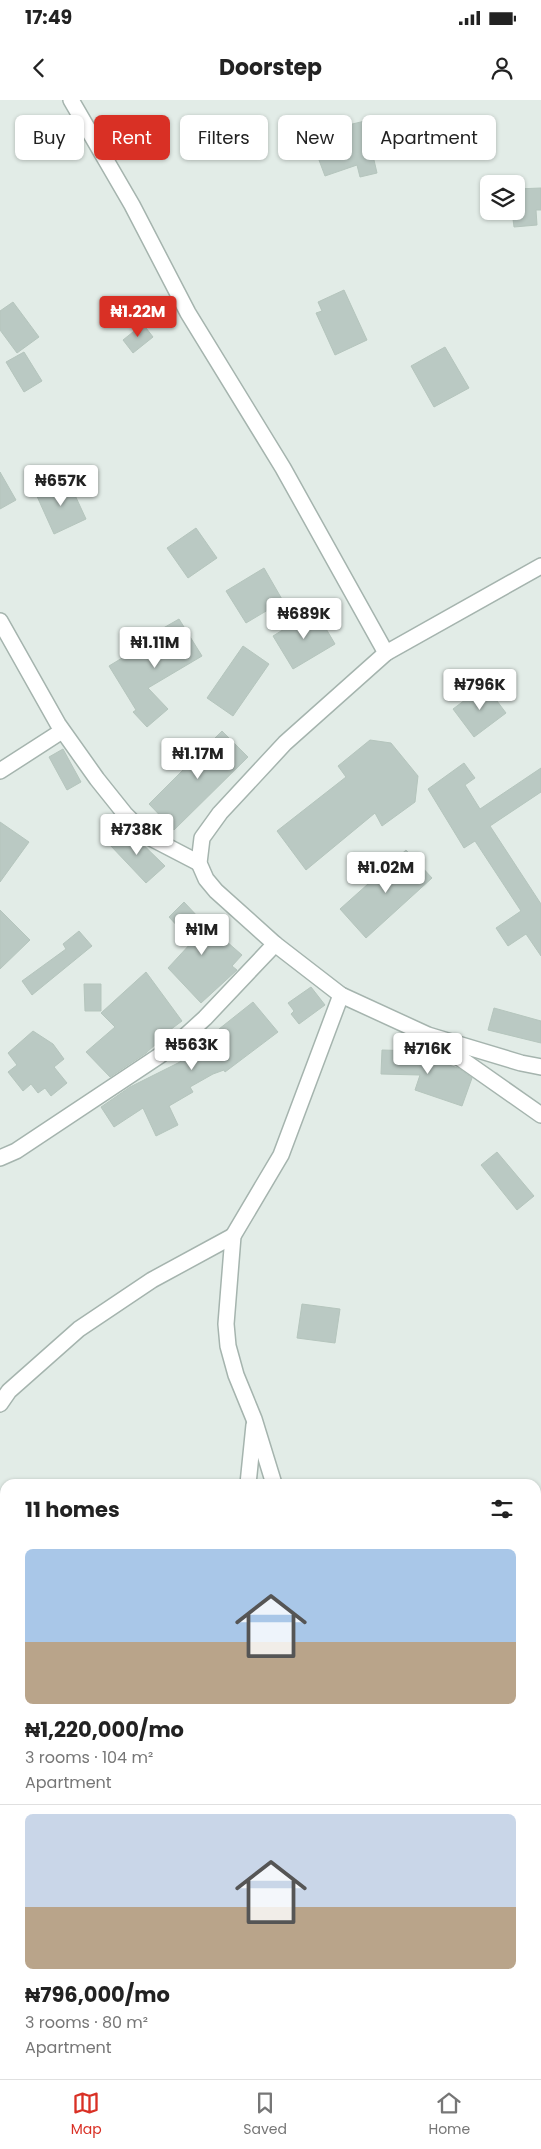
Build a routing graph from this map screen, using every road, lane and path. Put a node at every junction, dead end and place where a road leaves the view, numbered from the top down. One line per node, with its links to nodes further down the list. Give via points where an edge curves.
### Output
1 (71, 100): 4 (street, via 132,205 188,313 283,468)
2 (541, 566): 4 (street)
3 (0, 621): 5 (street)
4 (386, 653): 7 (street, via 285,743 220,813 202,838)
5 (62, 731): 6 (street); 7 (street, via 114,800 147,836)
6 (0, 771)
7 (199, 862): 8 (street, via 206,879 216,890)
8 (275, 944): 9 (street); 13 (street, via 205,1018 159,1056 16,1151)
9 (341, 995): 10 (street); 14 (street, via 281,1155)
10 (428, 1035): 11 (street); 12 (street)
11 (541, 1066)
12 (541, 1115)
13 (0, 1158)
14 (233, 1236): 15 (street, via 152,1280 79,1329 9,1391); 16 (street, via 226,1324 228,1346 236,1376)
15 (0, 1404)
16 (254, 1419): 17 (street); 18 (street)
17 (248, 1479)
18 (272, 1479)

